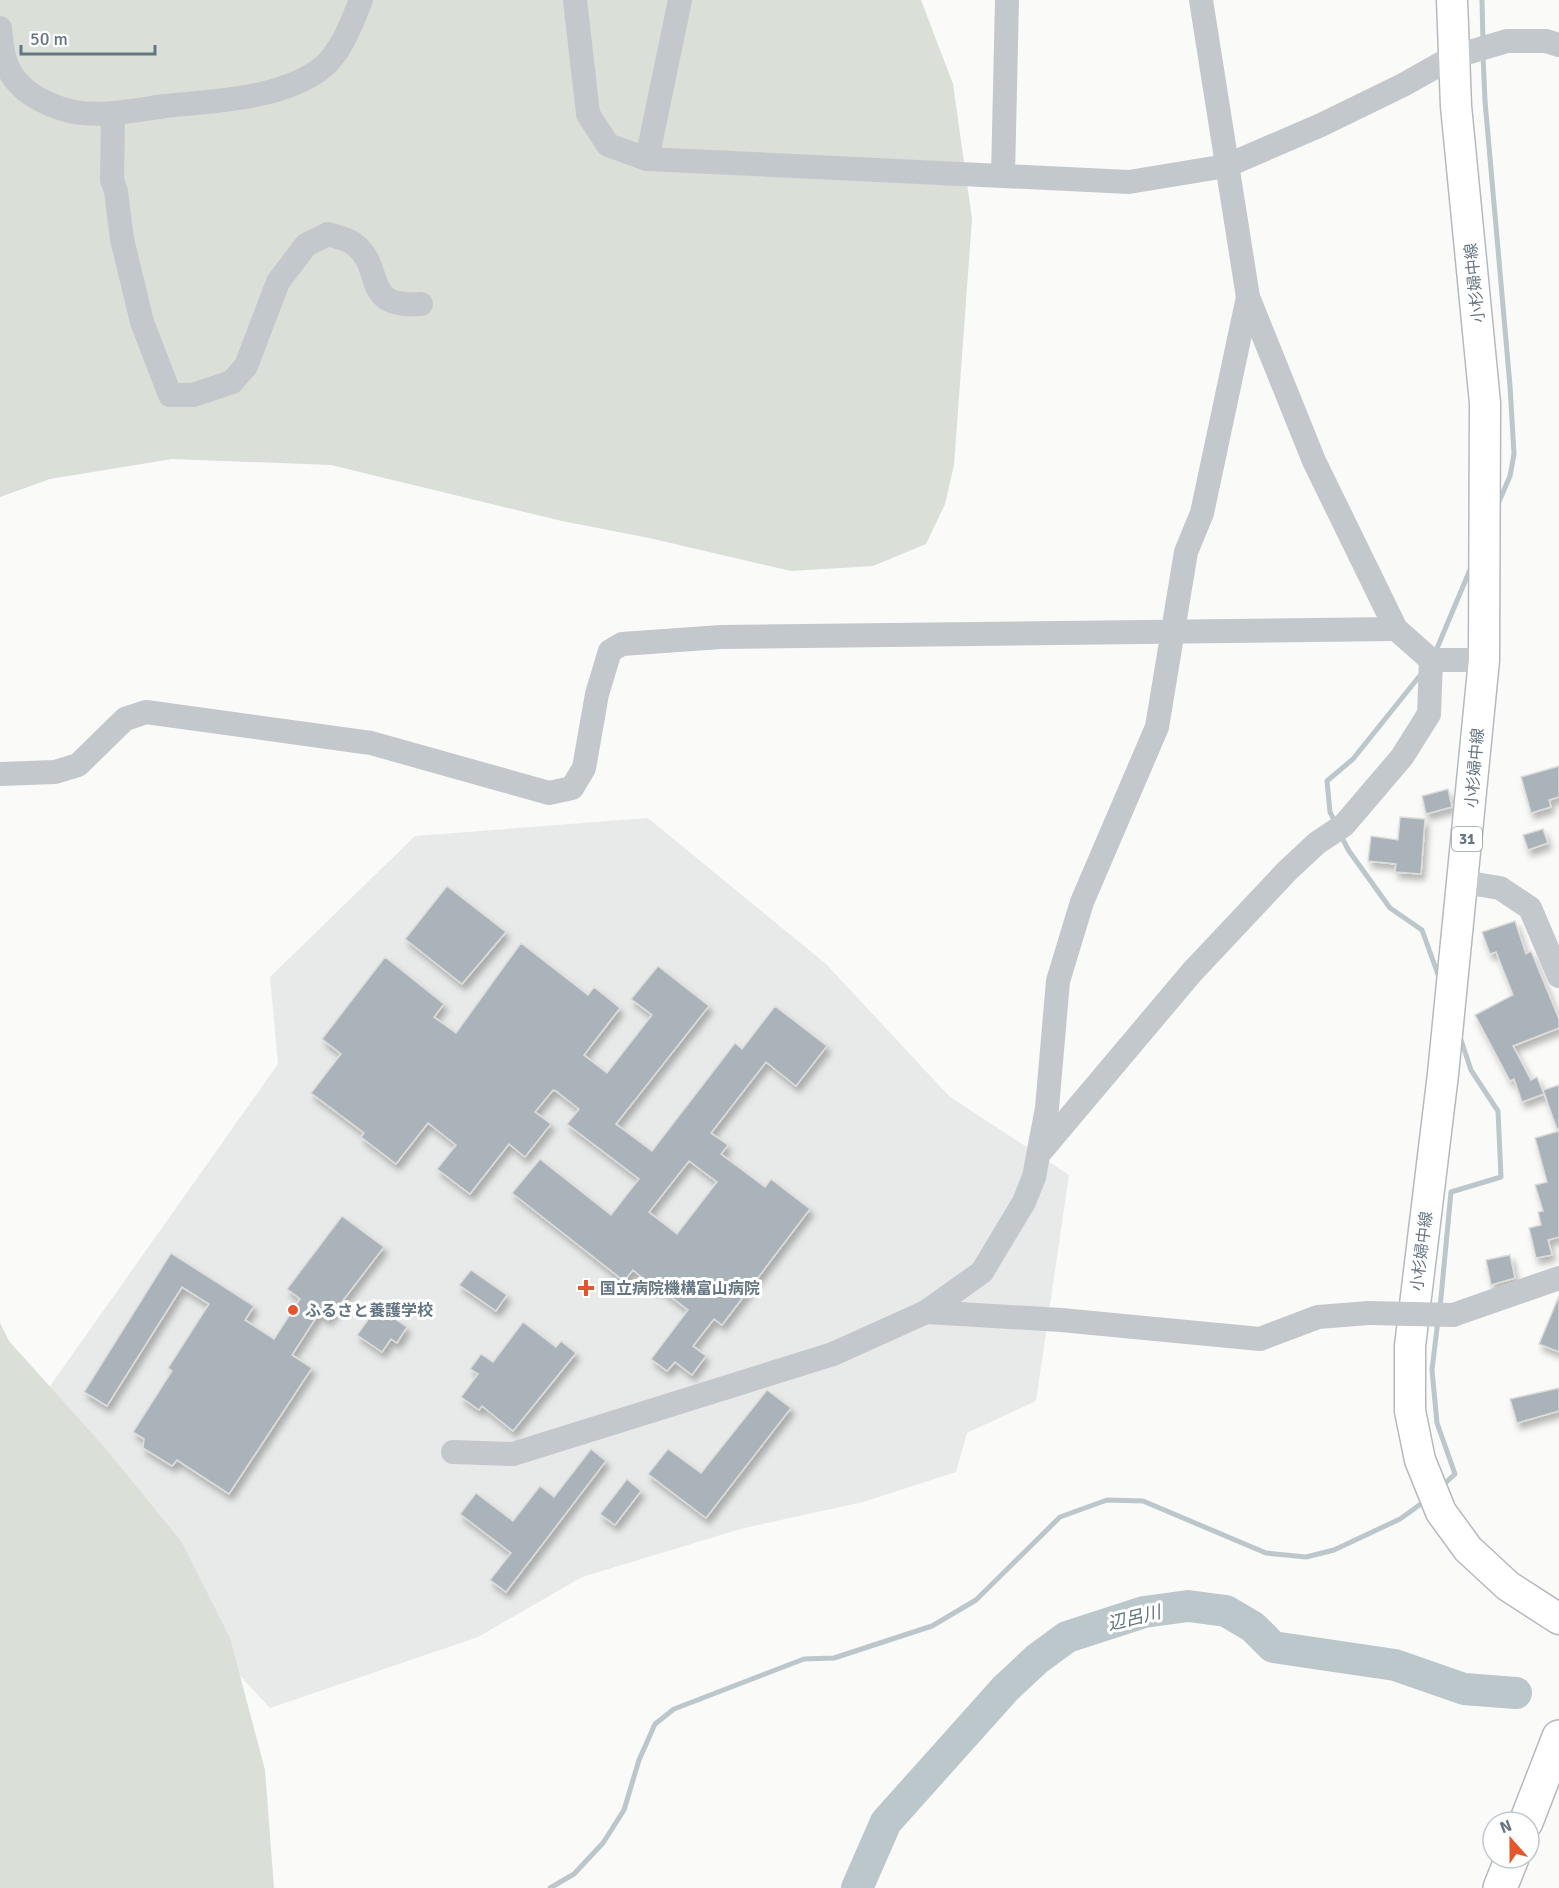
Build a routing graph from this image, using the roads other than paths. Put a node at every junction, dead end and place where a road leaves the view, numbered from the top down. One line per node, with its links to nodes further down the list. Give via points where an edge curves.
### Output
1 (361, 0): 10 (street, via 346,35 323,66 294,83 244,97)
2 (575, 0): 11 (street, via 588,114 608,145)
3 (680, 0): 11 (street)
4 (1007, 0): 13 (street)
5 (1201, 0): 12 (street)
6 (1452, 0): 9 (main road, 小杉婦中線 / 31)
7 (0, 28): 10 (street, via 4,61 21,86 51,105 76,112)
8 (1559, 45): 9 (street, via 1508,41)
9 (1453, 57): 12 (street, via 1321,125); 19 (main road, 小杉婦中線 / 31, via 1485,404)
10 (113, 113): 15 (street, via 112,180 122,239 142,322 170,395 193,395 232,382 246,366 278,282 306,245 328,234 353,243 362,252 380,292 403,305)
11 (647, 159): 13 (street)
12 (1226, 166): 13 (street, via 1129,182); 14 (street)
13 (1004, 176)
14 (1248, 297): 16 (street, via 1314,461); 17 (street, via 1202,513 1186,552)
15 (421, 304)
16 (1396, 628): 17 (street); 18 (street)
17 (1171, 630): 20 (street, via 721,637 622,644 610,651 597,694 584,768 572,788 549,793 371,743 146,712 126,719 78,765 55,772); 23 (street, via 1157,727 1082,902 1058,981)
18 (1431, 660): 19 (street); 23 (street, via 1429,714 1402,758 1344,825 1287,871 1192,972)
19 (1484, 660): 21 (main road, 小杉婦中線 / 31)
20 (0, 774)
21 (1463, 882): 22 (street, via 1500,888 1530,908); 27 (main road, 小杉婦中線 / 31, via 1410,1346 1410,1411 1420,1460 1441,1512 1468,1549 1508,1586)
22 (1559, 976)
23 (1040, 1152): 25 (street, via 1024,1202 982,1272)
24 (1559, 1278): 25 (street, bridge, via 1453,1315 1369,1313 1318,1317 1260,1339)
25 (926, 1312): 26 (street, via 833,1354 513,1454)
26 (453, 1452)
27 (1559, 1619)
28 (1559, 1737): 29 (highway)
29 (1531, 1810)
30 (1507, 1870): 31 (highway)
31 (1500, 1888)

